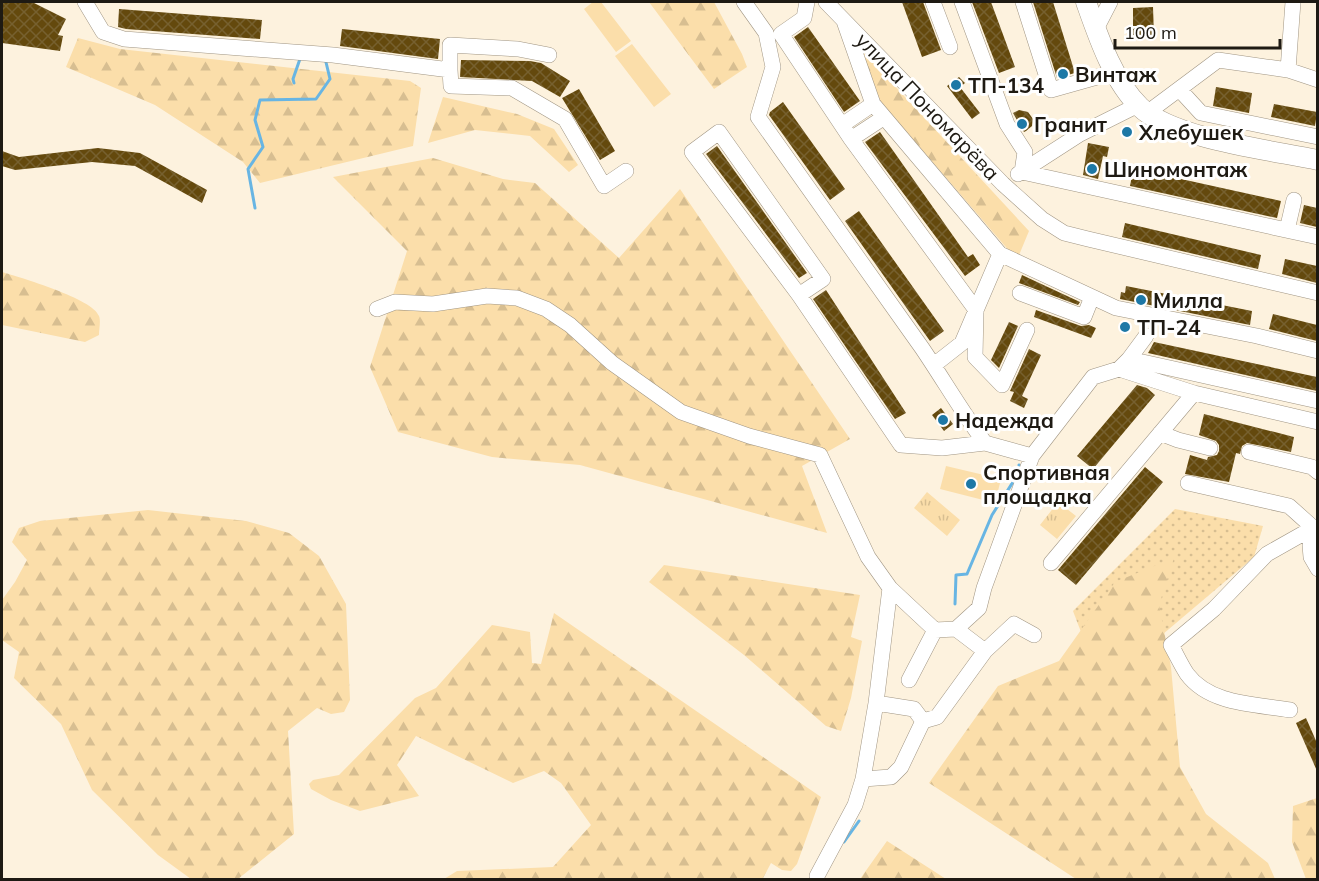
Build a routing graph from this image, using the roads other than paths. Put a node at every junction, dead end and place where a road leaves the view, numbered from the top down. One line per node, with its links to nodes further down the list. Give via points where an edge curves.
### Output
1 (85, 2): 16 (street, via 103,32 124,39 333,55)
2 (744, 2): 44 (street, via 766,33 773,67 759,117)
3 (807, 2): 23 (street, via 804,18 781,34)
4 (826, 2): 11 (street, улица Пономарёва)
5 (933, 2): 13 (street)
6 (962, 2): 28 (street, via 1007,124 1025,152)
7 (1023, 2): 17 (street, via 1052,90)
8 (1086, 2): 12 (main road)
9 (1110, 2): 12 (street)
10 (1293, 2): 15 (street)
11 (843, 17): 20 (street); 29 (street, улица Пономарёва)
12 (1096, 29): 17 (main road)
13 (950, 47)
14 (549, 55): 16 (street, via 450,45)
15 (1288, 69): 18 (street); 19 (street, via 1218,60)
16 (450, 70): 27 (street, via 451,86 512,88 565,119 604,186)
17 (1114, 72): 21 (main road)
18 (1317, 80)
19 (1179, 89): 21 (street); 24 (street, via 1201,113)
20 (873, 104): 22 (street); 23 (street)
21 (1142, 109): 26 (main road, via 1164,124 1191,133); 28 (street, via 1080,134)
22 (884, 117): 25 (street); 33 (street)
23 (842, 125): 25 (street)
24 (1317, 137)
25 (851, 139): 39 (street)
26 (1317, 160)
27 (626, 171)
28 (1022, 172): 29 (street); 31 (street)
29 (1003, 184): 35 (street, улица Пономарёва, via 1064,233)
30 (1294, 200): 31 (street)
31 (1287, 230): 32 (street)
32 (1317, 237)
33 (1000, 254): 37 (street); 39 (street)
34 (1020, 293): 37 (street, via 1084,317)
35 (1317, 293)
36 (799, 295): 36 (street, via 693,152 719,132 823,279); 49 (street, via 901,445 942,448)
37 (1092, 297): 42 (street, via 1116,308)
38 (377, 309): 58 (street, via 394,302 433,304 487,296 517,298 546,309 570,325 612,363 681,412 748,436 820,455 868,557)
39 (976, 310): 40 (street, via 975,357 1002,385); 44 (street, via 962,343)
40 (1027, 330)
41 (1146, 336): 43 (street)
42 (1317, 351)
43 (1124, 364): 45 (street); 46 (street); 52 (street, via 1093,377)
44 (933, 365): 49 (street)
45 (1194, 393): 47 (street); 48 (street)
46 (1317, 401)
47 (1317, 422)
48 (1160, 434): 50 (street); 56 (street)
49 (985, 443): 52 (street)
50 (1210, 448)
51 (1250, 452): 53 (street, via 1312,467)
52 (1032, 456): 59 (street, via 979,608)
53 (1317, 472)
54 (1188, 483): 55 (street, via 1289,506)
55 (1316, 532): 57 (street, via 1310,545); 65 (street, via 1267,554 1214,609 1171,645 1188,675 1206,691 1224,699)
56 (1051, 562)
57 (1317, 569)
58 (890, 588): 60 (street); 64 (street)
59 (956, 629): 60 (street); 62 (street)
60 (935, 630): 63 (street)
61 (1034, 635): 62 (street, via 1014,624)
62 (986, 651): 66 (street, via 937,717)
63 (909, 680)
64 (876, 703): 66 (street, via 914,709); 67 (street)
65 (1290, 710)
66 (923, 721): 67 (street, via 901,767 891,777)
67 (863, 779): 68 (street, via 855,805)
68 (817, 876)

